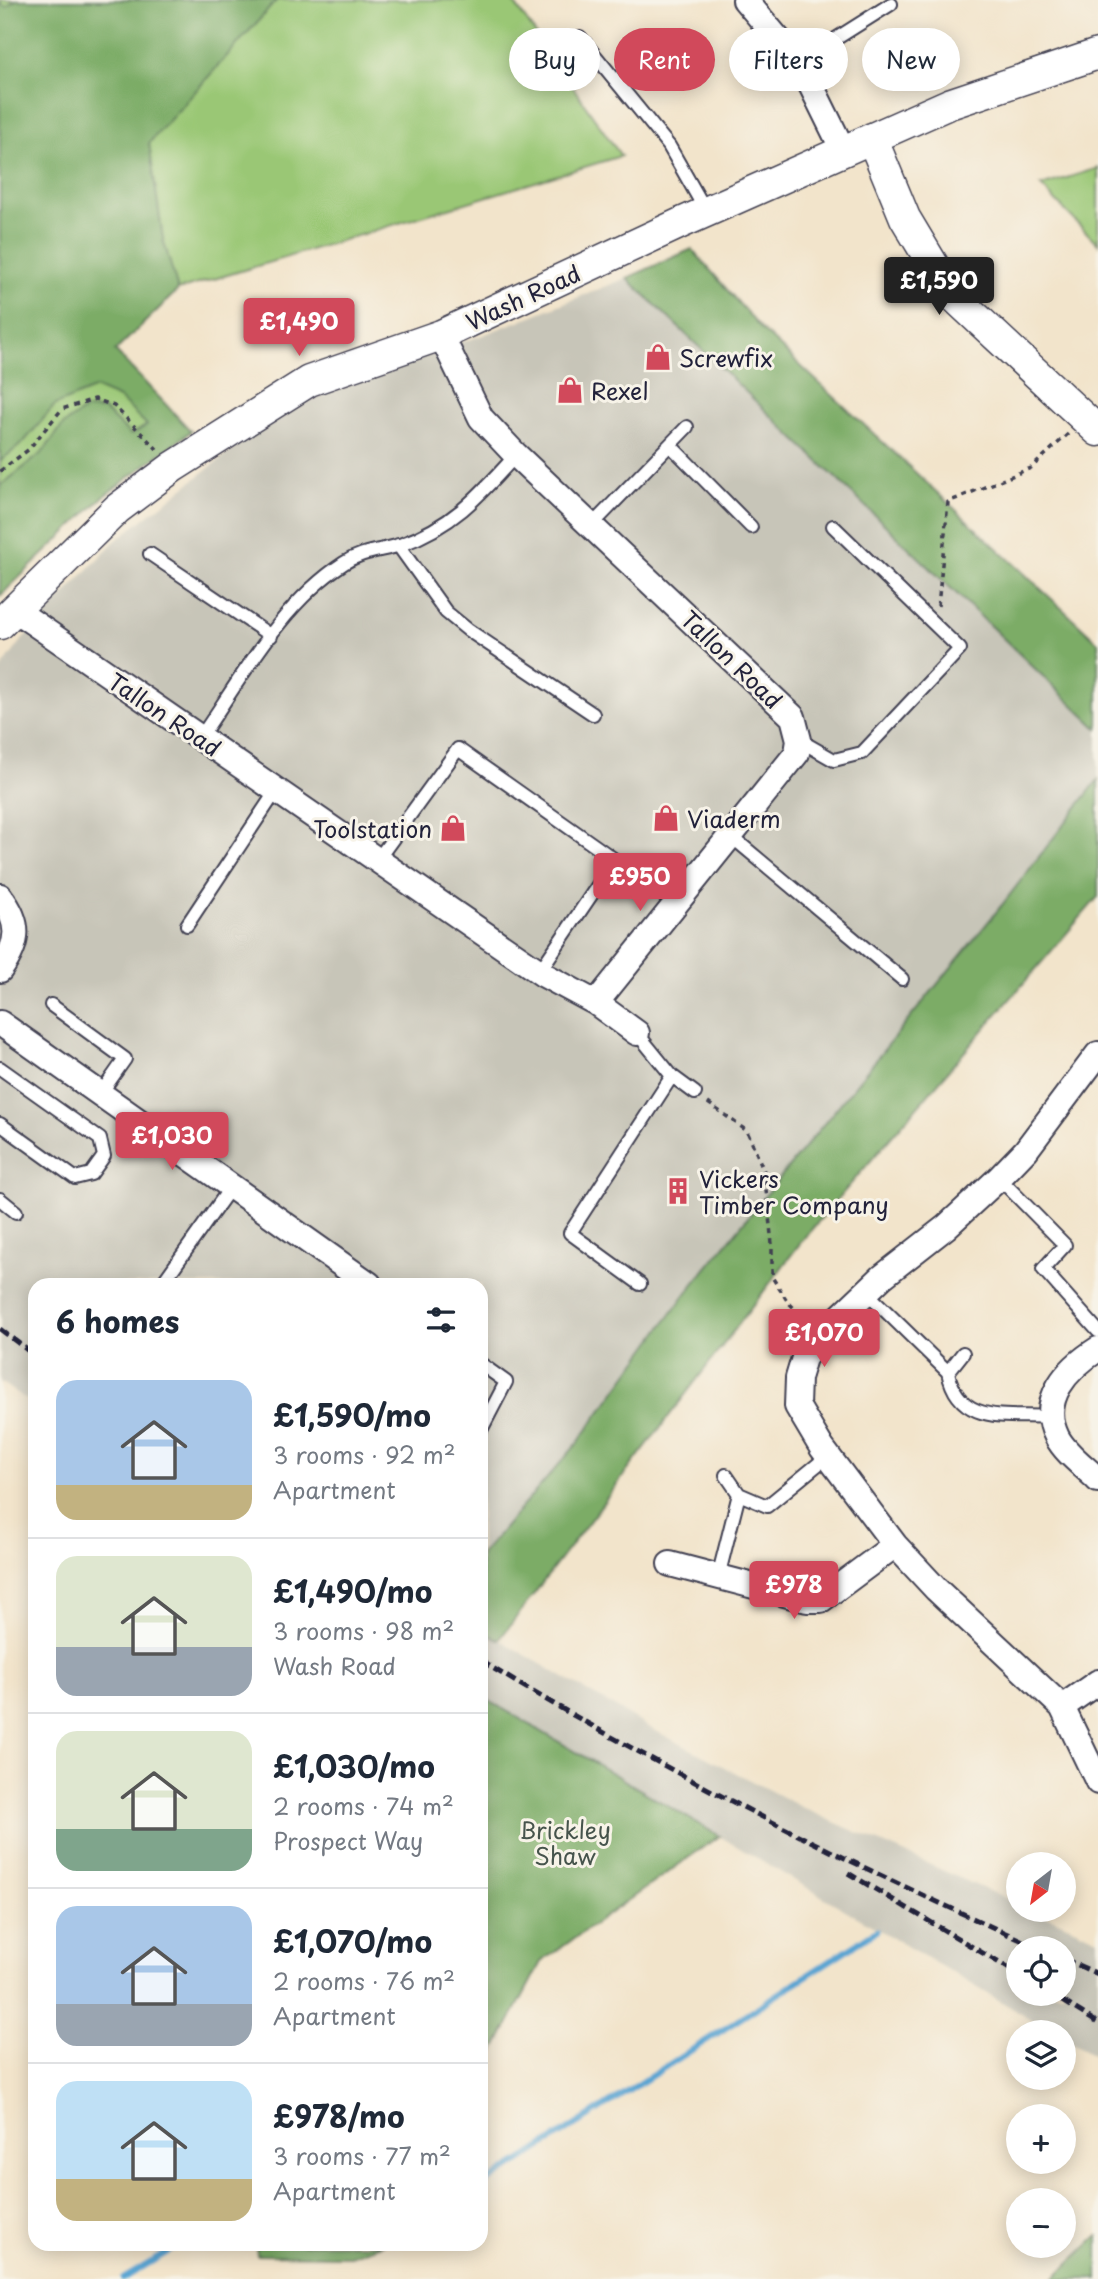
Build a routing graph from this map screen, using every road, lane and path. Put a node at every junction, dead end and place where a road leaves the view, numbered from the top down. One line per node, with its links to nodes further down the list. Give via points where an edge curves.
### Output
1 (745, 0): 3 (street)
2 (891, 4): 4 (lane)
3 (769, 28)
4 (848, 31)
5 (1098, 54): 8 (street, Wash Road, via 949,104)
6 (600, 62): 10 (lane, via 669,146)
7 (814, 91): 9 (street)
8 (872, 138): 9 (street, Wash Road); 12 (street, via 905,218 950,293)
9 (844, 150): 10 (street, Wash Road)
10 (706, 212): 11 (street, Wash Road)
11 (441, 335): 15 (street, Tallon Road, via 481,418); 16 (street, Wash Road, via 309,381)
12 (1091, 424): 24 (path, via 1031,468 948,502)
13 (687, 427): 14 (lane)
14 (670, 445): 18 (lane); 20 (lane)
15 (516, 455): 18 (street, Tallon Road); 21 (lane, via 471,505 446,524)
16 (173, 467): 17 (path, via 114,406 95,399 62,409 28,450); 23 (street, Wash Road, via 117,509)
17 (0, 471)
18 (592, 525): 28 (street, Tallon Road, via 793,718)
19 (833, 526): 24 (lane)
20 (751, 527)
21 (398, 545): 25 (lane, via 346,561 292,606); 26 (lane, via 446,612)
22 (150, 554): 25 (lane)
23 (7, 617): 27 (street, Tallon Road)
24 (936, 625): 28 (lane, via 960,649 862,753 834,760)
25 (271, 636): 27 (lane)
26 (593, 714)
27 (200, 738): 29 (street, Tallon Road)
28 (799, 740): 30 (street, via 797,753)
29 (276, 792): 31 (street, Tallon Road); 33 (lane)
30 (732, 837): 36 (lane); 37 (street)
31 (378, 859): 35 (street, Tallon Road); 35 (lane, via 458,749 615,860)
32 (0, 897): 34 (street, via 13,913 16,934)
33 (187, 925)
34 (0, 970)
35 (539, 972): 37 (street, Tallon Road)
36 (902, 979)
37 (596, 1003): 40 (street, Tallon Road)
38 (51, 1004): 44 (lane, via 125,1059)
39 (0, 1023): 44 (street)
40 (637, 1032): 43 (lane)
41 (1098, 1055): 47 (street)
42 (0, 1068): 46 (lane, via 100,1139 104,1156 91,1174 75,1178)
43 (672, 1076): 45 (lane); 53 (lane, via 570,1233)
44 (101, 1093): 48 (street)
45 (695, 1094): 56 (path, via 747,1131 764,1171 772,1277 788,1302)
46 (0, 1124)
47 (999, 1178): 54 (street); 55 (lane, via 1065,1245 1043,1269)
48 (231, 1187): 51 (lane); 52 (street)
49 (0, 1199): 50 (lane)
50 (16, 1212)
51 (166, 1278)
52 (360, 1278)
53 (640, 1284)
54 (866, 1292): 56 (street); 60 (lane)
55 (1098, 1331)
56 (821, 1335): 63 (street, via 804,1358 797,1406)
57 (1098, 1349): 62 (street, via 1068,1371 1056,1389)
58 (963, 1353): 60 (lane)
59 (488, 1369): 61 (lane, via 506,1382)
60 (948, 1372): 62 (lane, via 952,1390 974,1411)
61 (488, 1417)
62 (1050, 1417): 65 (street, via 1057,1438)
63 (828, 1456): 66 (lane, via 767,1506); 67 (street)
64 (726, 1475): 66 (lane)
65 (1098, 1480)
66 (739, 1494): 69 (lane)
67 (895, 1545): 69 (street, via 821,1600); 71 (street)
68 (670, 1564): 69 (street)
69 (718, 1577)
70 (1098, 1682): 71 (street)
71 (1062, 1707): 72 (street)
72 (1098, 1782)

